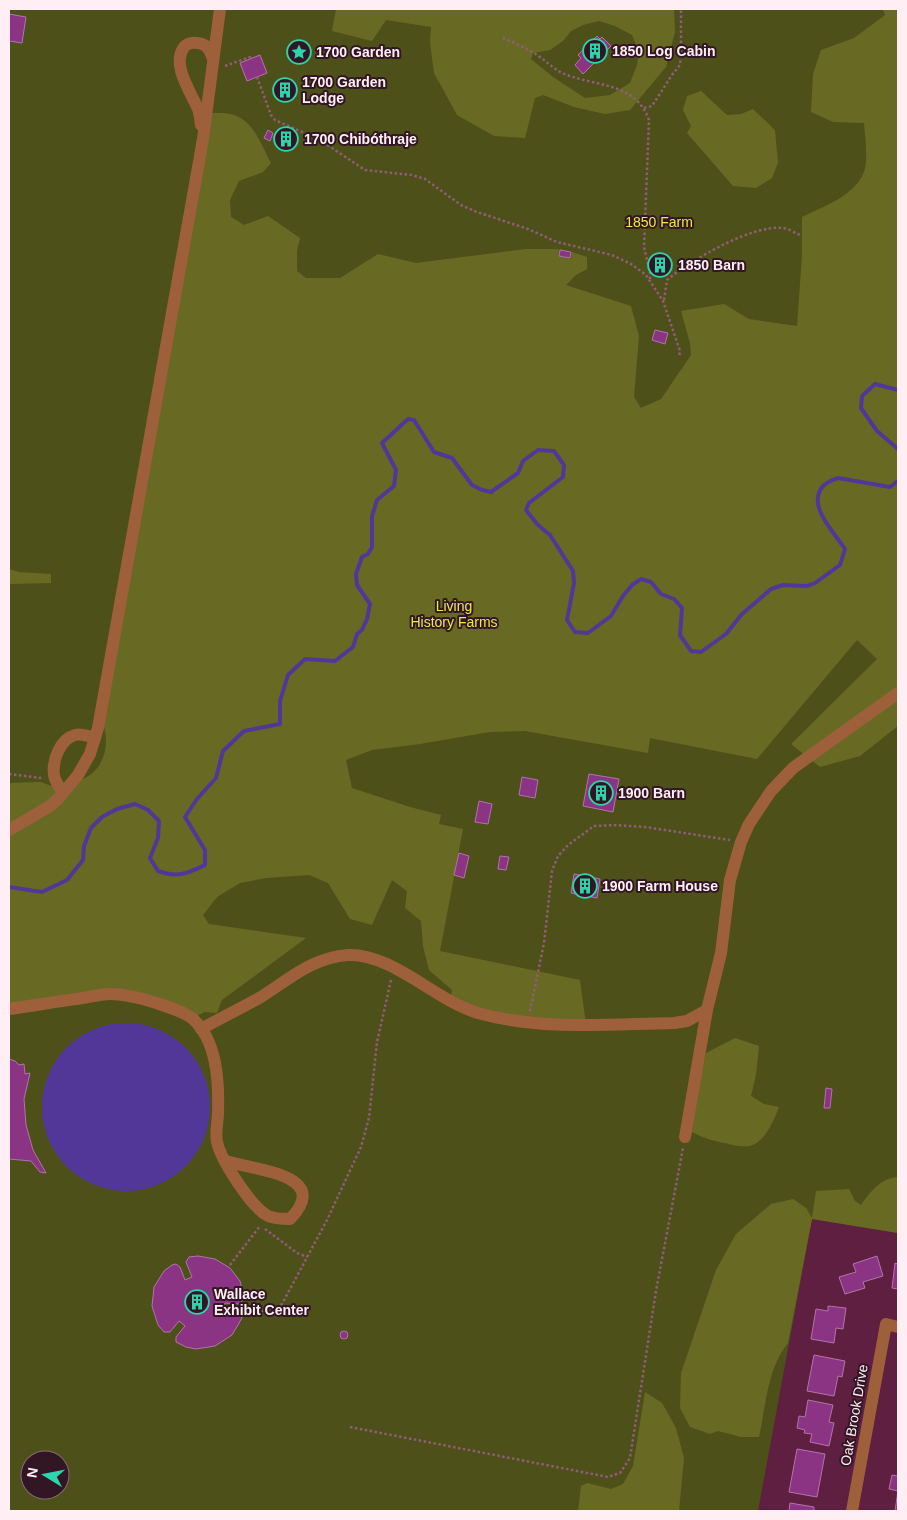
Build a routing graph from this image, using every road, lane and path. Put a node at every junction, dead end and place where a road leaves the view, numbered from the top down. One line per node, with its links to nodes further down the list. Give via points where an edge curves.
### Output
1 (220, 9): 4 (street)
2 (681, 9): 8 (path, via 680,66 652,106)
3 (502, 38): 8 (path, via 562,72 617,88)
4 (213, 59): 9 (street); 9 (street, via 204,44 195,42 182,48 180,71 199,112)
5 (250, 59): 6 (path)
6 (226, 66)
7 (257, 77): 11 (path, via 275,120 320,140 364,170 425,179 461,205 557,242 612,255 631,264)
8 (644, 108): 11 (path, via 649,120 644,247)
9 (203, 139): 15 (street)
10 (800, 235): 12 (path, via 783,228 733,241 667,280)
11 (650, 280): 12 (path)
12 (663, 301): 13 (path, via 680,351)
13 (679, 357)
14 (898, 693): 20 (street, via 794,768 771,791)
15 (95, 738): 17 (street, via 85,734 74,735 65,741 54,764); 18 (street, via 78,775)
16 (9, 774): 17 (path)
17 (55, 778): 18 (street)
18 (63, 792): 19 (street, via 50,806)
19 (9, 830)
20 (741, 842): 23 (street, via 730,880 721,953); 24 (path, via 614,825 594,826 568,845 558,856 552,871 544,943)
21 (394, 968): 24 (street, via 477,1013); 25 (street, via 366,957 349,955 323,959); 29 (path, via 378,1042 370,1118 361,1147)
22 (9, 1009): 25 (street, via 110,994 141,998 172,1009 192,1018)
23 (707, 1010): 24 (street, via 687,1021 674,1022); 26 (street)
24 (528, 1023)
25 (201, 1029): 27 (street, via 210,1045 217,1077 216,1131)
26 (685, 1137): 33 (path, via 656,1291 630,1458 620,1473 608,1477)
27 (226, 1161): 28 (street, via 260,1210); 28 (street, via 272,1171 297,1183 302,1193 301,1208 290,1218)
28 (264, 1221): 29 (path, via 296,1253); 30 (path)
29 (307, 1257): 31 (path, via 282,1304 275,1310)
30 (230, 1265)
31 (247, 1309)
32 (892, 1325): 34 (street, Oak Brook Drive)
33 (350, 1427)
34 (852, 1511)

